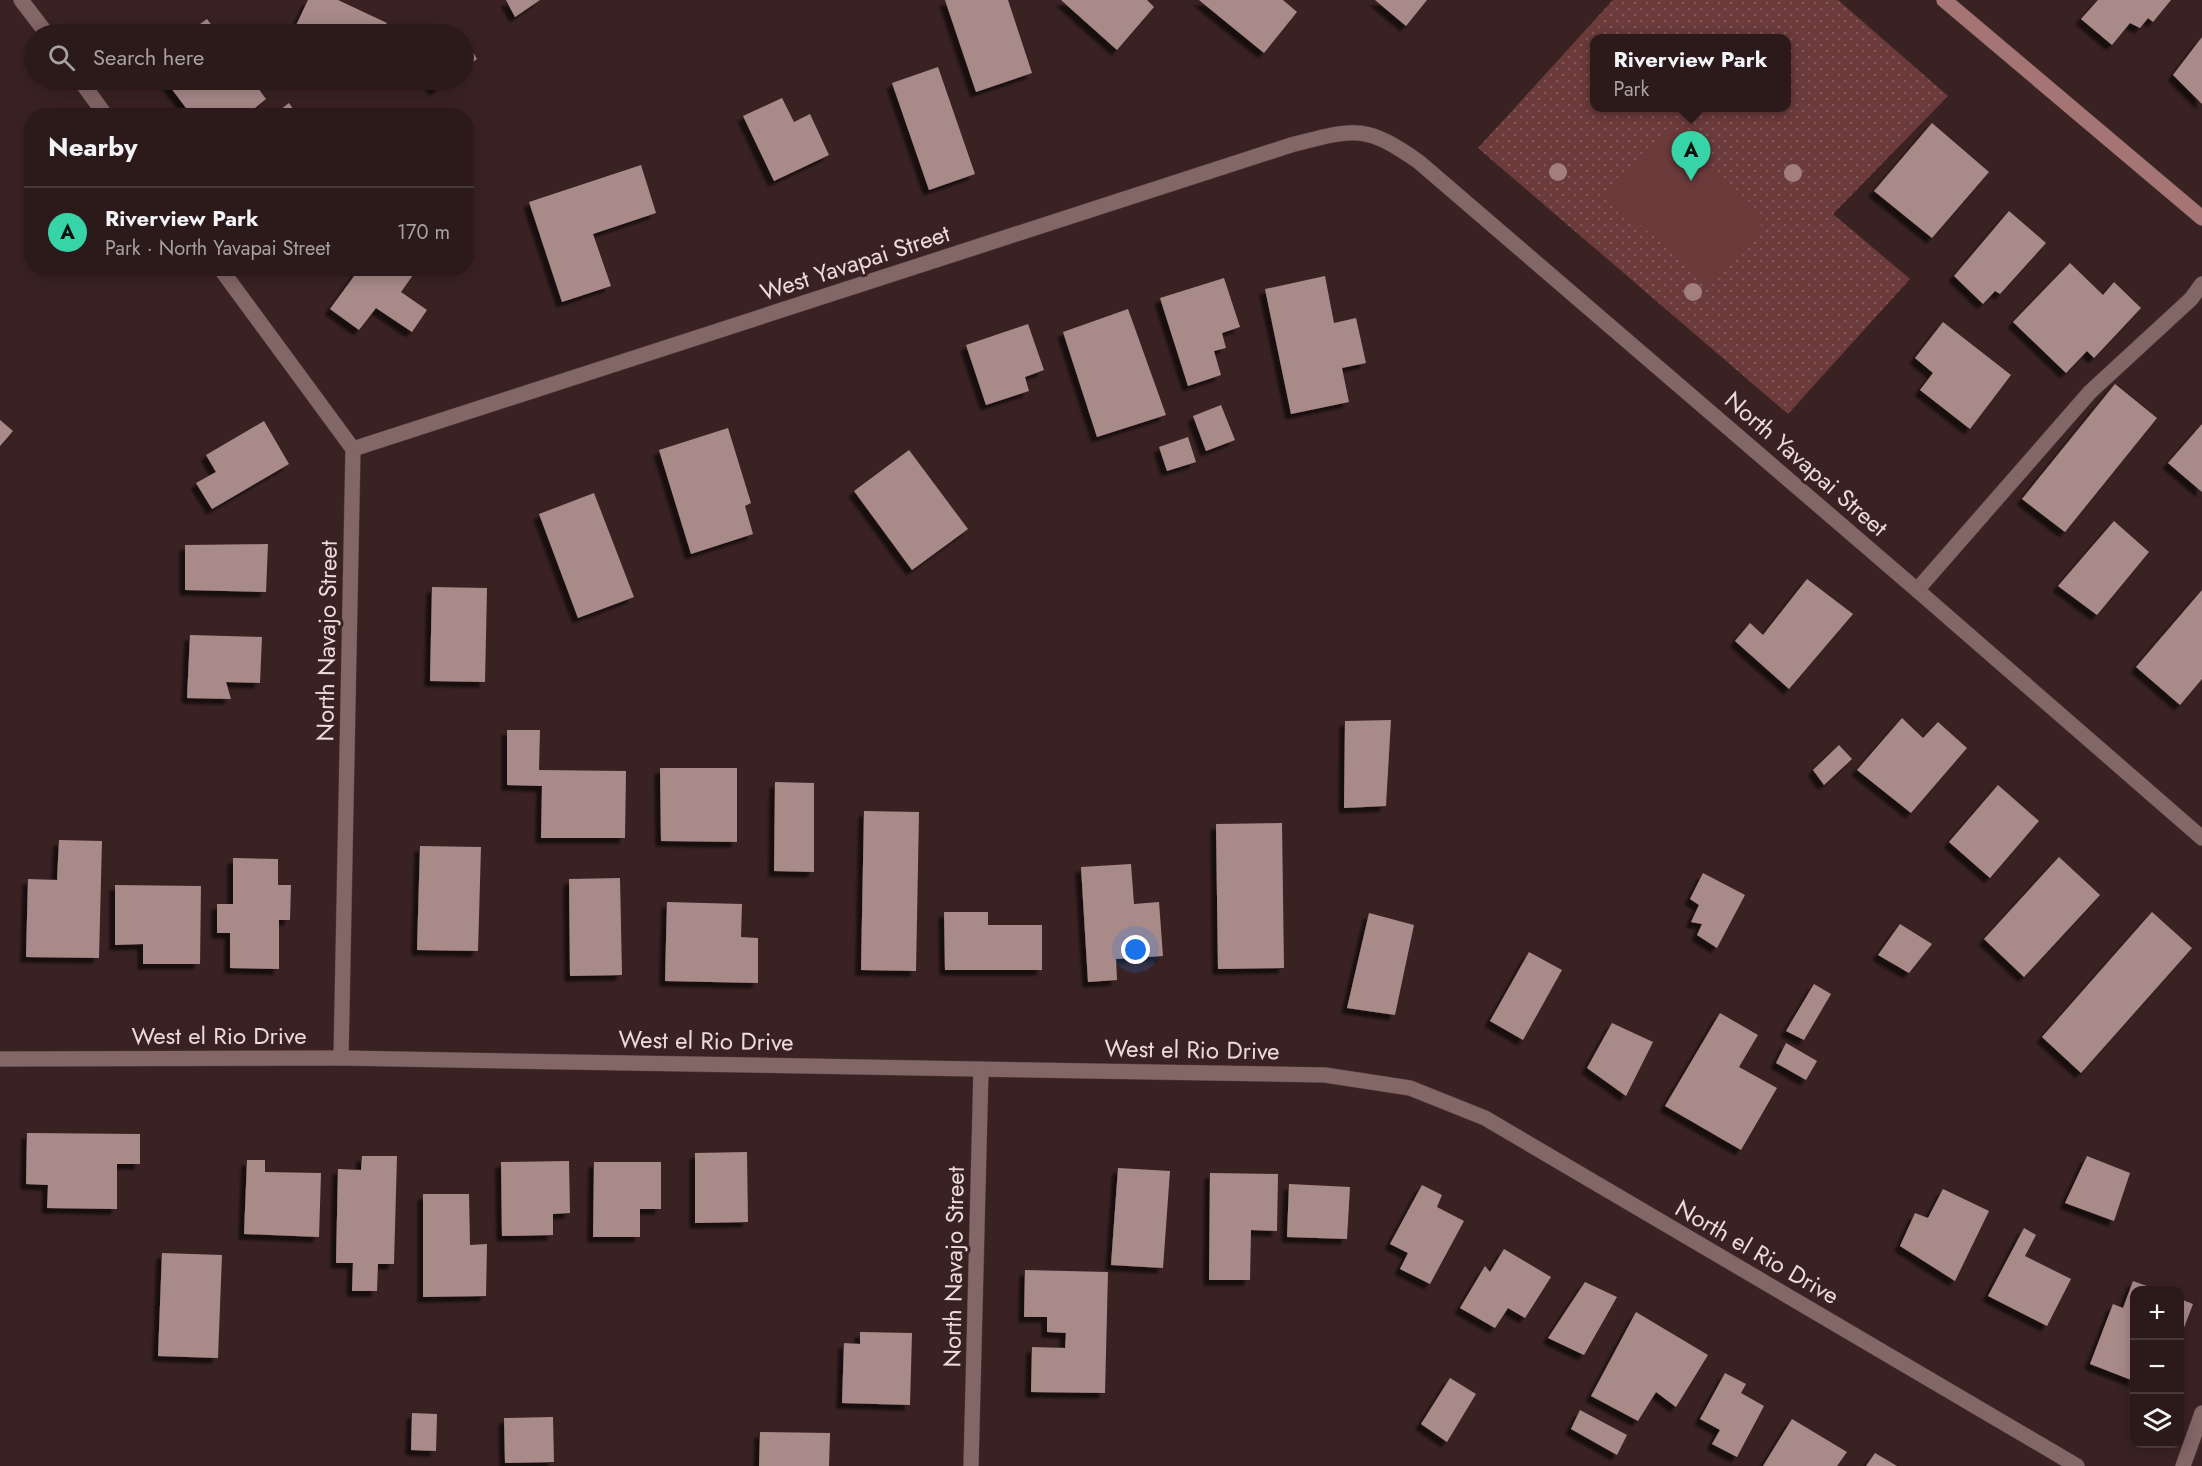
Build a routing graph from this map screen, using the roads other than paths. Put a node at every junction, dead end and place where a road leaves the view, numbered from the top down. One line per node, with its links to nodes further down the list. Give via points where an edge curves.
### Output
1 (21, 0): 3 (street)
2 (1944, 0): 7 (street)
3 (39, 24)
4 (87, 90): 5 (street)
5 (100, 108)
6 (1374, 134): 10 (street, West Yavapai Street, via 1342,132 1280,149); 11 (street, North Yavapai Street, via 1419,162)
7 (2202, 219)
8 (226, 276): 10 (street)
9 (2202, 284): 11 (street, via 2191,299 2090,392)
10 (353, 449): 13 (street, North Navajo Street)
11 (1917, 590): 12 (street, North Yavapai Street)
12 (2202, 838)
13 (341, 1058): 14 (street, West el Rio Drive); 15 (street, West el Rio Drive)
14 (0, 1059)
15 (981, 1069): 16 (street, West el Rio Drive, via 1325,1075); 18 (street, North Navajo Street)
16 (1410, 1088): 19 (street, North el Rio Drive, via 1485,1118)
17 (2202, 1413): 20 (street)
18 (971, 1466)
19 (2077, 1466)
20 (2183, 1466)

